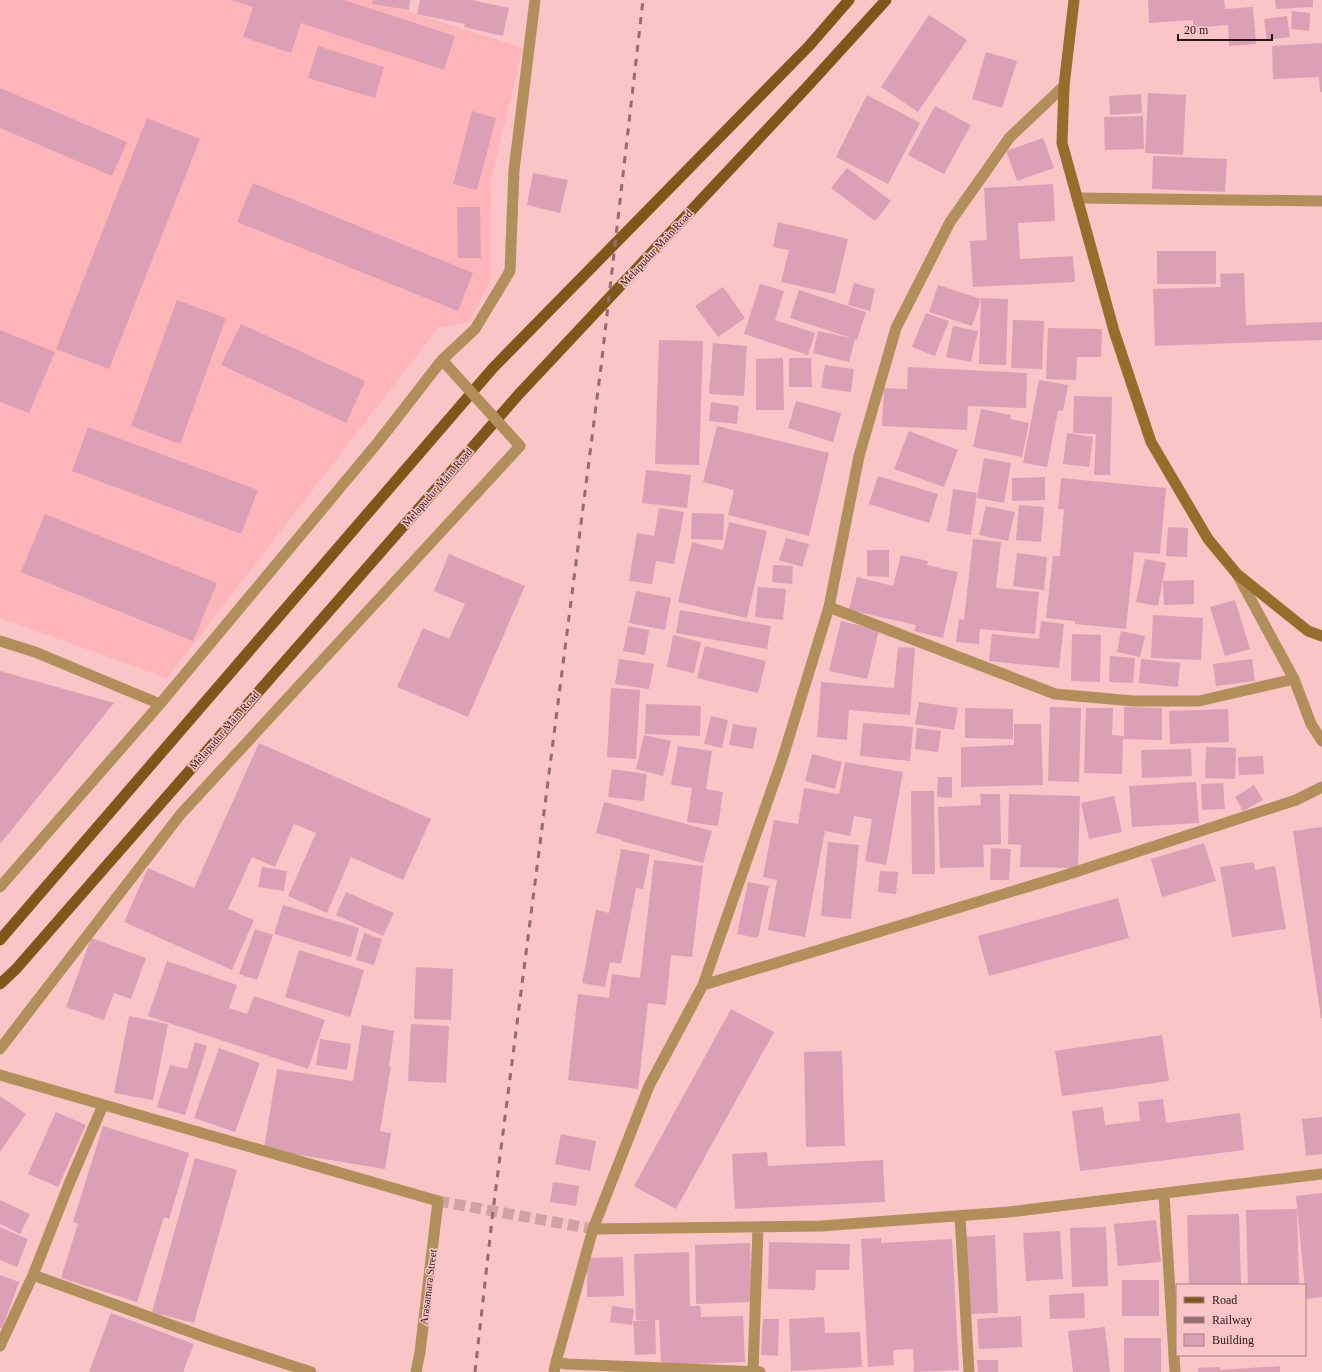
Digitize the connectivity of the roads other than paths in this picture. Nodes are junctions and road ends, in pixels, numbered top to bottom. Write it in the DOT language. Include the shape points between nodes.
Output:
graph roads {
  1 [pos="536,0"];
  2 [pos="849,0"];
  3 [pos="886,0"];
  4 [pos="1074,0"];
  5 [pos="1064,86"];
  6 [pos="1077,198"];
  7 [pos="1322,201"];
  8 [pos="442,360"];
  9 [pos="1237,574"];
  10 [pos="829,607"];
  11 [pos="1322,636"];
  12 [pos="0,640"];
  13 [pos="1294,679"];
  14 [pos="160,704"];
  15 [pos="1322,740"];
  16 [pos="1322,787"];
  17 [pos="0,887"];
  18 [pos="0,940"];
  19 [pos="0,984"];
  20 [pos="703,985"];
  21 [pos="0,1049"];
  22 [pos="0,1075"];
  23 [pos="103,1105"];
  24 [pos="1322,1174"];
  25 [pos="1164,1194"];
  26 [pos="960,1216"];
  27 [pos="758,1227"];
  28 [pos="593,1229"];
  29 [pos="33,1275"];
  30 [pos="0,1346"];
  31 [pos="555,1367"];
  32 [pos="311,1372"];
  33 [pos="416,1372"];
  34 [pos="753,1372"];
  35 [pos="760,1372"];
  36 [pos="969,1372"];
  37 [pos="1175,1372"];
  1 -- 8 [label="street" via="514,170 510,271 474,329"];
  2 -- 18 [label="main road" via="804,51 493,368"];
  3 -- 19 [label="main road, Melapudur Main Road" via="519,394"];
  4 -- 5 [label="main road"];
  5 -- 6 [label="main road" via="1062,143"];
  5 -- 10 [label="street" via="1010,137 950,222 896,328 859,456"];
  6 -- 7 [label="street"];
  6 -- 9 [label="main road" via="1114,331 1151,442 1208,539"];
  8 -- 14 [label="street" via="379,441"];
  8 -- 21 [label="street, bridge" via="520,446 180,815"];
  9 -- 11 [label="main road" via="1308,631"];
  9 -- 13 [label="street"];
  10 -- 13 [label="street" via="1055,694 1133,701 1199,701"];
  10 -- 20 [label="street" via="782,760"];
  12 -- 14 [label="street"];
  13 -- 15 [label="street" via="1311,724"];
  14 -- 17 [label="street"];
  16 -- 20 [label="street" via="1296,800 1063,876"];
  20 -- 28 [label="street" via="649,1086"];
  22 -- 23 [label="street"];
  23 -- 29 [label="street"];
  23 -- 33 [label="street, Arasamara Street" via="438,1201"];
  24 -- 25 [label="street"];
  25 -- 26 [label="street"];
  25 -- 37 [label="street"];
  26 -- 27 [label="street" via="821,1226"];
  26 -- 36 [label="street"];
  27 -- 28 [label="street"];
  27 -- 34 [label="street"];
  28 -- 31 [label="street"];
  29 -- 30 [label="street"];
  29 -- 32 [label="street" via="213,1340"];
  31 -- 34 [label="street" via="567,1364"];
  34 -- 35 [label="street"];
}
